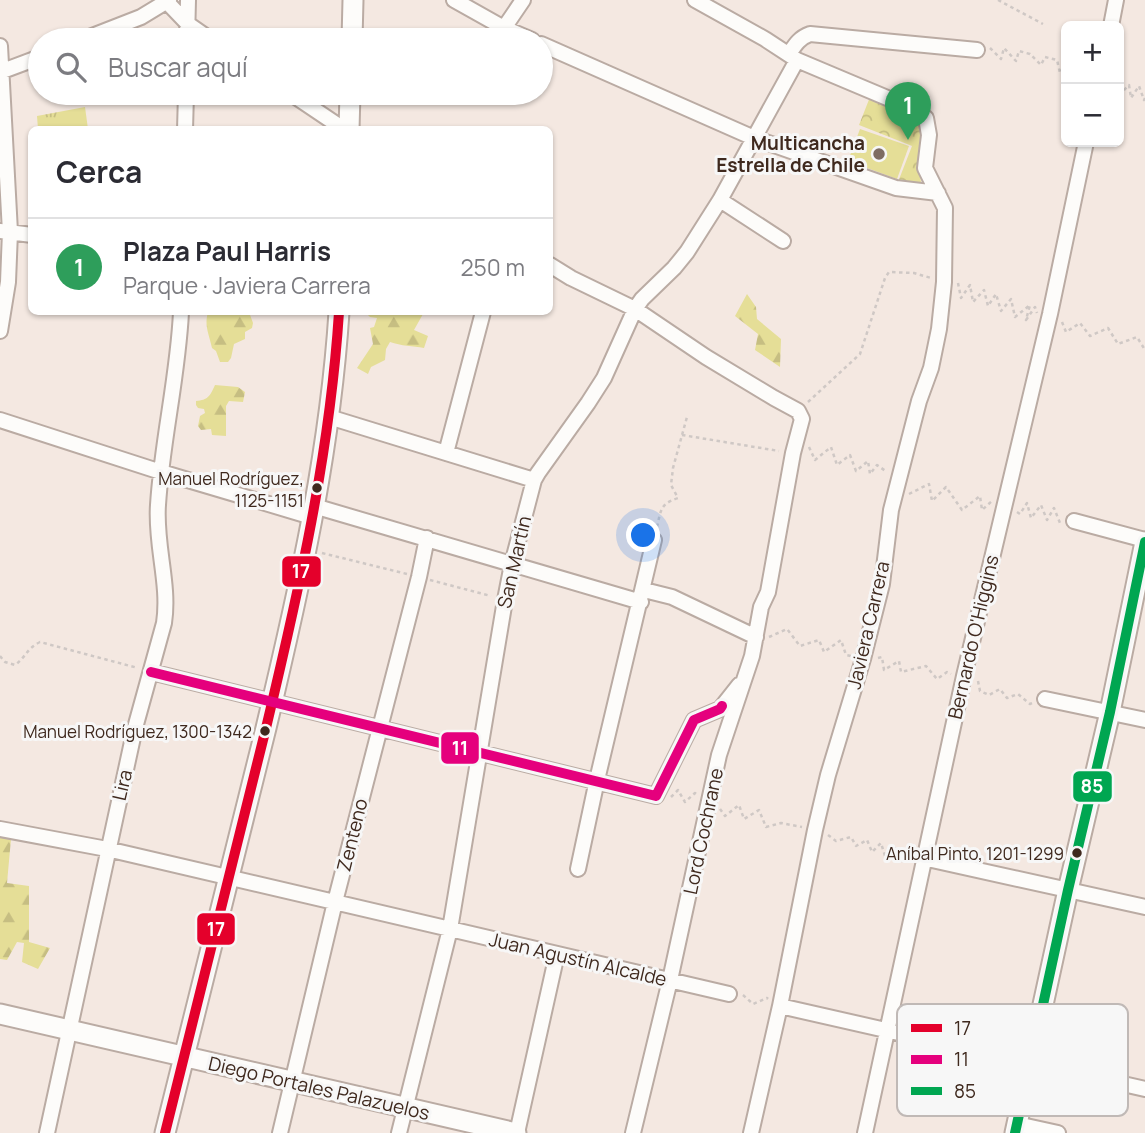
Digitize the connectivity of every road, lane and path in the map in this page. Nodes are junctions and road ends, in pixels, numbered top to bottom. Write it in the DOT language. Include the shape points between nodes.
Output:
graph roads {
  1 [pos="188,0"];
  2 [pos="353,0"];
  3 [pos="454,0"];
  4 [pos="523,0"];
  5 [pos="695,0"];
  6 [pos="998,0"];
  7 [pos="1116,0"];
  8 [pos="166,1"];
  9 [pos="1112,21"];
  10 [pos="188,24"];
  11 [pos="1043,24"];
  12 [pos="114,28"];
  13 [pos="188,28"];
  14 [pos="194,28"];
  15 [pos="352,28"];
  16 [pos="504,28"];
  17 [pos="0,46"];
  18 [pos="553,49"];
  19 [pos="977,50"];
  20 [pos="793,57"];
  21 [pos="28,62"];
  22 [pos="1061,71"];
  23 [pos="1,72"];
  24 [pos="1124,90"];
  25 [pos="1145,98"];
  26 [pos="186,105"];
  27 [pos="308,105"];
  28 [pos="349,105"];
  29 [pos="186,126"];
  30 [pos="341,126"];
  31 [pos="347,126"];
  32 [pos="754,138"];
  33 [pos="1085,147"];
  34 [pos="938,192"];
  35 [pos="720,201"];
  36 [pos="5,232"];
  37 [pos="28,235"];
  38 [pos="783,241"];
  39 [pos="553,266"];
  40 [pos="944,282"];
  41 [pos="635,309"];
  42 [pos="1049,314"];
  43 [pos="181,315"];
  44 [pos="339,315"];
  45 [pos="481,315"];
  46 [pos="0,331"];
  47 [pos="1145,350"];
  48 [pos="799,411"];
  49 [pos="329,417"];
  50 [pos="687,417"];
  51 [pos="0,420"];
  52 [pos="682,435"];
  53 [pos="446,453"];
  54 [pos="793,453"];
  55 [pos="161,472"];
  56 [pos="534,480"];
  57 [pos="1005,501"];
  58 [pos="314,511"];
  59 [pos="1067,522"];
  60 [pos="427,538"];
  61 [pos="654,540"];
  62 [pos="1145,541"];
  63 [pos="307,549"];
  64 [pos="512,564"];
  65 [pos="419,577"];
  66 [pos="642,596"];
  67 [pos="505,600"];
  68 [pos="755,637"];
  69 [pos="0,656"];
  70 [pos="151,672"];
  71 [pos="964,676"];
  72 [pos="745,677"];
  73 [pos="1045,699"];
  74 [pos="272,702"];
  75 [pos="1110,712"];
  76 [pos="1145,720"];
  77 [pos="380,727"];
  78 [pos="479,752"];
  79 [pos="597,780"];
  80 [pos="656,796"];
  81 [pos="709,804"];
  82 [pos="0,829"];
  83 [pos="815,830"];
  84 [pos="107,849"];
  85 [pos="923,858"];
  86 [pos="578,869"];
  87 [pos="230,878"];
  88 [pos="1068,890"];
  89 [pos="335,902"];
  90 [pos="1145,907"];
  91 [pos="450,929"];
  92 [pos="558,954"];
  93 [pos="670,980"];
  94 [pos="729,994"];
  95 [pos="1043,1004"];
  96 [pos="780,1006"];
  97 [pos="0,1014"];
  98 [pos="887,1029"];
  99 [pos="69,1030"];
  100 [pos="897,1031"];
  101 [pos="184,1057"];
  102 [pos="292,1082"];
  103 [pos="405,1108"];
  104 [pos="1016,1128"];
  105 [pos="47,1133"];
  106 [pos="165,1133"];
  107 [pos="280,1133"];
  108 [pos="399,1133"];
  109 [pos="516,1133"];
  110 [pos="633,1133"];
  111 [pos="751,1133"];
  112 [pos="865,1133"];
  113 [pos="1058,1133"];
  1 -- 10 [label="street"];
  2 -- 15 [label="main road"];
  3 -- 16 [label="street"];
  4 -- 16 [label="street"];
  5 -- 20 [label="street"];
  6 -- 11 [label="path"];
  7 -- 9 [label="street"];
  8 -- 10 [label="street"];
  8 -- 12 [label="street"];
  10 -- 13 [label="street"];
  10 -- 14 [label="street"];
  17 -- 23 [label="street"];
  18 -- 32 [label="street"];
  19 -- 20 [label="street" via="810,34 797,41"];
  19 -- 22 [label="path" via="988,47 1001,60 1004,48 1016,61 1019,51 1041,65 1045,57 1057,60"];
  20 -- 32 [label="street, San Martín"];
  20 -- 34 [label="street, Javiera Carrera" via="926,118 925,168"];
  21 -- 23 [label="street"];
  23 -- 36 [label="street"];
  24 -- 25 [label="path" via="1129,85 1131,98 1139,86"];
  26 -- 29 [label="street"];
  27 -- 30 [label="street"];
  28 -- 31 [label="main road"];
  32 -- 34 [label="street" via="896,188"];
  32 -- 35 [label="street, San Martín"];
  33 -- 42 [label="street, Bernardo O'Higgins"];
  34 -- 40 [label="street, Javiera Carrera" via="945,208"];
  35 -- 38 [label="street"];
  35 -- 41 [label="street, San Martín" via="681,261"];
  36 -- 37 [label="street"];
  36 -- 46 [label="street" via="8,282"];
  39 -- 41 [label="street"];
  40 -- 42 [label="path" via="959,283 961,299 970,285 973,302 984,290 988,306 996,294 1001,312 1011,299 1015,317 1030,305 1026,320 1035,307 1038,319"];
  40 -- 48 [label="path" via="888,272 859,354"];
  40 -- 83 [label="street, Javiera Carrera" via="931,368 891,510 882,584"];
  41 -- 48 [label="street"];
  41 -- 56 [label="street, San Martín" via="604,378"];
  42 -- 47 [label="path" via="1060,318 1066,332 1080,323 1090,336 1108,328 1118,344 1137,337"];
  42 -- 57 [label="street, Bernardo O'Higgins"];
  43 -- 55 [label="street, Lira"];
  44 -- 49 [label="main road"];
  45 -- 53 [label="street"];
  48 -- 54 [label="street, Lord Cochrane" via="802,419"];
  49 -- 53 [label="street"];
  49 -- 58 [label="main road"];
  50 -- 52 [label="path"];
  51 -- 55 [label="street"];
  52 -- 54 [label="path"];
  52 -- 61 [label="path" via="671,485 678,498 662,506"];
  53 -- 56 [label="street"];
  54 -- 68 [label="street, Lord Cochrane" via="768,592"];
  55 -- 58 [label="street"];
  55 -- 70 [label="street, Lira" via="158,529 167,606"];
  56 -- 64 [label="street, San Martín"];
  57 -- 59 [label="path" via="1020,514 1027,503 1031,517 1041,505 1047,520 1054,508"];
  57 -- 71 [label="street, Bernardo O'Higgins"];
  58 -- 60 [label="street"];
  58 -- 63 [label="main road"];
  59 -- 62 [label="street"];
  60 -- 64 [label="street"];
  60 -- 65 [label="street, Zenteno"];
  61 -- 66 [label="street"];
  62 -- 75 [label="main road"];
  63 -- 65 [label="path"];
  63 -- 74 [label="main road"];
  64 -- 66 [label="street"];
  64 -- 67 [label="street, San Martín"];
  65 -- 67 [label="path"];
  65 -- 77 [label="street, Zenteno"];
  66 -- 68 [label="street" via="672,597"];
  66 -- 79 [label="street"];
  67 -- 78 [label="street, San Martín"];
  68 -- 72 [label="street, Lord Cochrane"];
  69 -- 70 [label="path" via="15,665 29,647 40,642"];
  70 -- 74 [label="street"];
  70 -- 84 [label="street, Lira"];
  71 -- 73 [label="path" via="967,682 978,681 980,691 989,695 1000,689 1007,698 1018,694 1030,704"];
  71 -- 85 [label="street, Bernardo O'Higgins"];
  72 -- 80 [label="street" via="720,709 694,720"];
  72 -- 81 [label="street, Lord Cochrane" via="719,755"];
  73 -- 75 [label="street"];
  74 -- 77 [label="street"];
  74 -- 87 [label="main road"];
  75 -- 76 [label="street"];
  75 -- 88 [label="main road"];
  77 -- 78 [label="street"];
  77 -- 89 [label="street, Zenteno"];
  78 -- 79 [label="street"];
  78 -- 91 [label="street, San Martín"];
  79 -- 80 [label="street"];
  79 -- 86 [label="street"];
  80 -- 81 [label="path" via="668,799 678,790 685,802 695,793"];
  81 -- 83 [label="path" via="719,806 725,816 739,805 744,819 759,810 766,827 781,823"];
  81 -- 93 [label="street, Lord Cochrane"];
  82 -- 84 [label="street, Juan Agustín Alcalde"];
  83 -- 85 [label="path" via="836,841 851,837 856,846 867,840 872,852 881,842 886,856 897,846 902,861 910,852"];
  83 -- 96 [label="street, Javiera Carrera"];
  84 -- 87 [label="street, Juan Agustín Alcalde"];
  84 -- 99 [label="street, Lira"];
  85 -- 88 [label="street"];
  85 -- 98 [label="street, Bernardo O'Higgins"];
  87 -- 89 [label="street, Juan Agustín Alcalde"];
  87 -- 101 [label="main road"];
  88 -- 90 [label="street"];
  88 -- 95 [label="main road"];
  89 -- 91 [label="street, Juan Agustín Alcalde"];
  89 -- 102 [label="street, Zenteno"];
  91 -- 92 [label="street, Juan Agustín Alcalde"];
  91 -- 103 [label="street, San Martín"];
  92 -- 93 [label="street, Juan Agustín Alcalde"];
  92 -- 109 [label="street"];
  93 -- 94 [label="street, Juan Agustín Alcalde"];
  93 -- 110 [label="street, Lord Cochrane"];
  94 -- 96 [label="path" via="736,999 743,994 753,1004 767,998"];
  96 -- 98 [label="street"];
  96 -- 111 [label="street, Javiera Carrera"];
  97 -- 99 [label="main road, Diego Portales Palazuelos"];
  98 -- 100 [label="street"];
  98 -- 112 [label="street, Bernardo O'Higgins"];
  99 -- 101 [label="main road, Diego Portales Palazuelos"];
  99 -- 105 [label="street, Lira"];
  101 -- 102 [label="main road, Diego Portales Palazuelos"];
  101 -- 106 [label="main road"];
  102 -- 103 [label="main road, Diego Portales Palazuelos"];
  102 -- 107 [label="street, Zenteno"];
  103 -- 108 [label="street, San Martín"];
  103 -- 109 [label="main road, Diego Portales Palazuelos"];
  104 -- 113 [label="street"];
}
